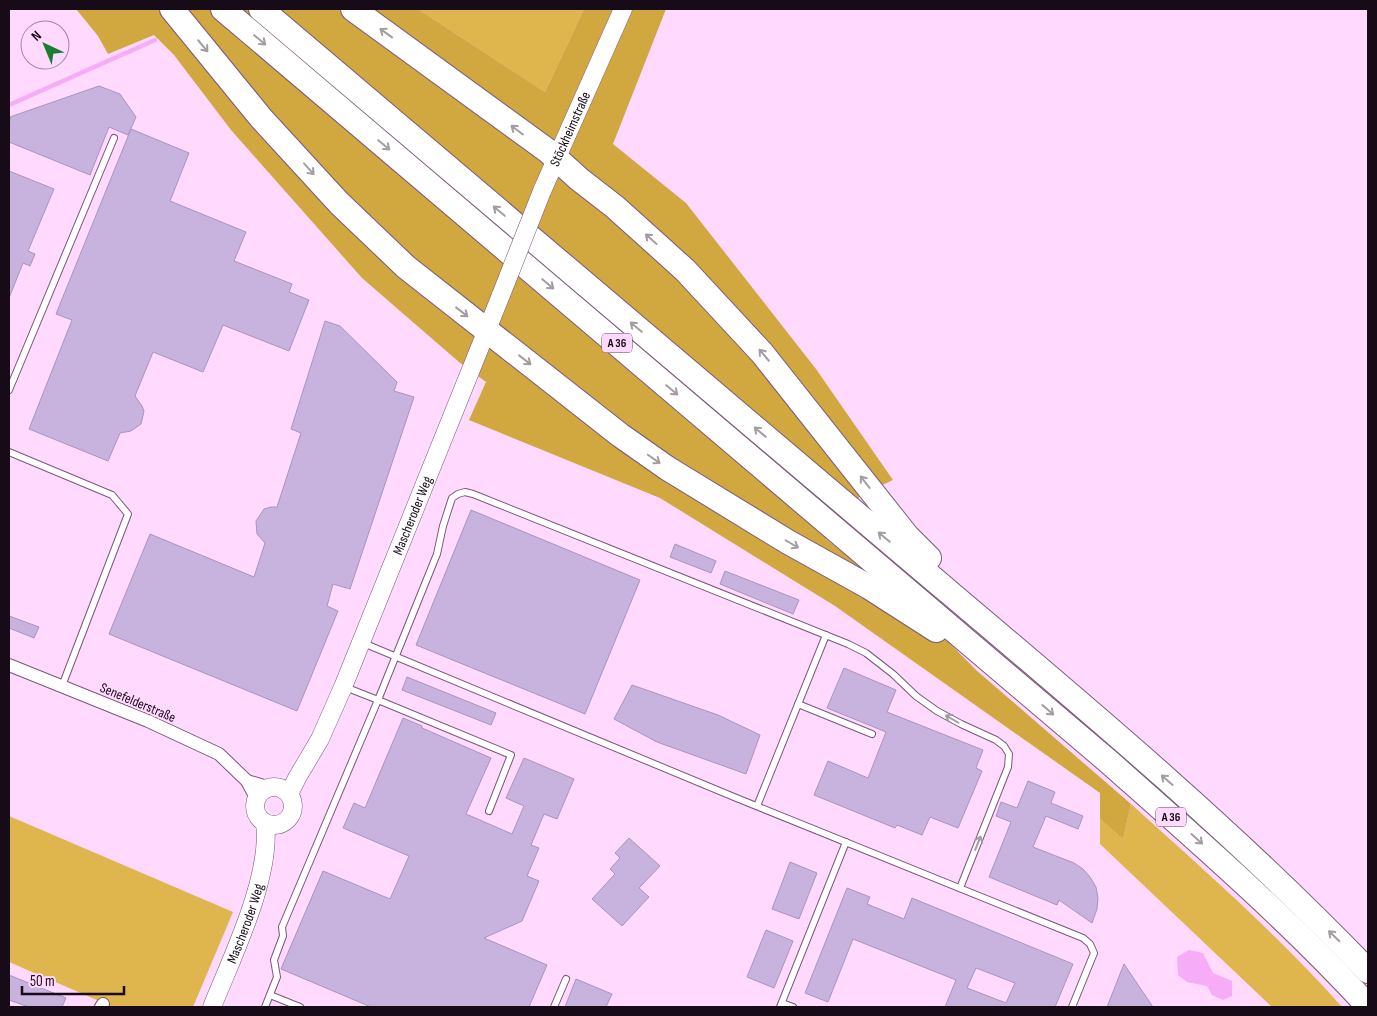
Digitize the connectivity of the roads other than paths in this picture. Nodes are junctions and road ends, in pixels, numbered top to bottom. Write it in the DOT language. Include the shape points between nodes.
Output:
graph roads {
  1 [pos="172,9"];
  2 [pos="223,9"];
  3 [pos="262,9"];
  4 [pos="353,9"];
  5 [pos="623,9"];
  6 [pos="114,138"];
  7 [pos="556,159"];
  8 [pos="518,250"];
  9 [pos="486,330"];
  10 [pos="9,390"];
  11 [pos="9,452"];
  12 [pos="826,635"];
  13 [pos="362,642"];
  14 [pos="1015,648"];
  15 [pos="395,658"];
  16 [pos="9,665"];
  17 [pos="1011,678"];
  18 [pos="62,686"];
  19 [pos="344,687"];
  20 [pos="378,700"];
  21 [pos="798,704"];
  22 [pos="872,734"];
  23 [pos="279,789"];
  24 [pos="757,806"];
  25 [pos="489,811"];
  26 [pos="269,828"];
  27 [pos="846,842"];
  28 [pos="960,888"];
  29 [pos="1368,971"];
  30 [pos="566,979"];
  31 [pos="270,995"];
  32 [pos="781,1005"];
  33 [pos="1368,1006"];
  34 [pos="212,1007"];
  35 [pos="265,1007"];
  36 [pos="300,1007"];
  37 [pos="554,1007"];
  38 [pos="792,1007"];
  39 [pos="1072,1007"];
  1 -- 9 [label="highway, one-way" via="261,118 339,203 406,267"];
  2 -- 17 [label="highway, A 36, one-way"];
  14 -- 3 [label="highway, A 36, one-way"];
  7 -- 4 [label="highway, one-way"];
  5 -- 7 [label="street, Stöckheimstraße"];
  6 -- 10 [label="lane"];
  7 -- 8 [label="street, Stöckheimstraße, bridge"];
  14 -- 7 [label="highway, one-way" via="907,536 762,353 712,297 615,207"];
  8 -- 9 [label="street, Mascheroder Weg, bridge"];
  9 -- 13 [label="street, Mascheroder Weg"];
  9 -- 17 [label="highway, one-way" via="667,468 868,587"];
  11 -- 18 [label="lane" via="112,495 128,514"];
  12 -- 15 [label="lane" via="465,492 452,498 437,554"];
  12 -- 21 [label="lane"];
  28 -- 12 [label="lane, one-way" via="1003,783 1009,754 996,740 961,724 916,696 866,653"];
  13 -- 15 [label="lane"];
  13 -- 19 [label="street, Mascheroder Weg"];
  29 -- 14 [label="highway, A 36, one-way" via="1219,825"];
  15 -- 20 [label="lane"];
  15 -- 24 [label="lane"];
  16 -- 18 [label="street, Senefelderstraße"];
  17 -- 33 [label="highway, A 36, one-way" via="1202,844"];
  18 -- 23 [label="street, Senefelderstraße" via="219,754 247,782"];
  19 -- 20 [label="lane"];
  19 -- 23 [label="street, Mascheroder Weg" via="320,739"];
  20 -- 25 [label="lane" via="511,755"];
  20 -- 31 [label="lane" via="282,927 284,936 274,960 277,977"];
  21 -- 22 [label="lane"];
  21 -- 24 [label="lane"];
  23 -- 26 [label="street" via="254,809"];
  23 -- 26 [label="street" via="293,806 292,812 285,821"];
  24 -- 27 [label="lane"];
  26 -- 34 [label="street, Mascheroder Weg" via="248,918"];
  27 -- 28 [label="lane"];
  27 -- 32 [label="lane"];
  28 -- 39 [label="lane" via="1083,938 1090,944 1094,953"];
  30 -- 37 [label="lane"];
  31 -- 35 [label="lane"];
  31 -- 36 [label="lane"];
  32 -- 38 [label="lane"];
}
